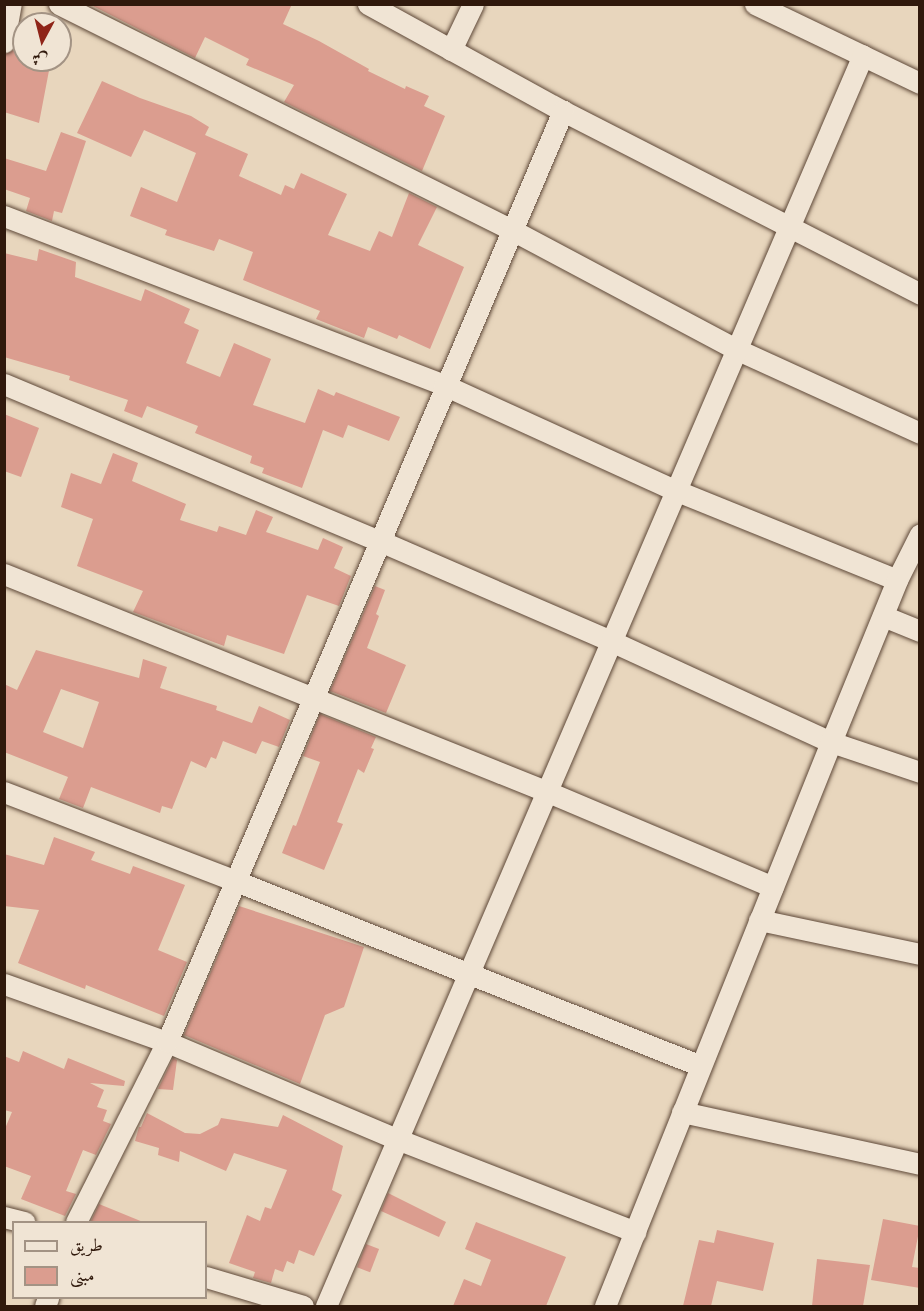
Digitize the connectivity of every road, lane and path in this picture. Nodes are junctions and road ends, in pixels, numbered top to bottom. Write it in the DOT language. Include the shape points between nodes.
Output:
graph roads {
  1 [pos="11,4"];
  2 [pos="60,4"];
  3 [pos="368,4"];
  4 [pos="473,4"];
  5 [pos="755,4"];
  6 [pos="4,42"];
  7 [pos="451,50"];
  8 [pos="863,55"];
  9 [pos="920,83"];
  10 [pos="563,111"];
  11 [pos="4,216"];
  12 [pos="788,229"];
  13 [pos="512,230"];
  14 [pos="920,294"];
  15 [pos="738,350"];
  16 [pos="4,384"];
  17 [pos="444,386"];
  18 [pos="920,433"];
  19 [pos="677,491"];
  20 [pos="920,534"];
  21 [pos="380,541"];
  22 [pos="4,574"];
  23 [pos="897,580"];
  24 [pos="883,616"];
  25 [pos="920,631"];
  26 [pos="611,641"];
  27 [pos="312,699"];
  28 [pos="831,742"];
  29 [pos="920,772"];
  30 [pos="4,792"];
  31 [pos="548,792"];
  32 [pos="236,881"];
  33 [pos="773,887"];
  34 [pos="759,920"];
  35 [pos="920,954"];
  36 [pos="468,974"];
  37 [pos="4,984"];
  38 [pos="167,1042"];
  39 [pos="700,1066"];
  40 [pos="682,1112"];
  41 [pos="397,1139"];
  42 [pos="920,1164"];
  43 [pos="4,1217"];
  44 [pos="20,1221"];
  45 [pos="77,1221"];
  46 [pos="635,1232"];
  47 [pos="207,1277"];
  48 [pos="303,1306"];
  49 [pos="326,1306"];
  50 [pos="605,1306"];
  1 -- 6 [label="street"];
  2 -- 13 [label="street"];
  3 -- 7 [label="street"];
  4 -- 7 [label="street"];
  5 -- 8 [label="street"];
  7 -- 10 [label="street"];
  8 -- 9 [label="street"];
  8 -- 12 [label="street"];
  10 -- 12 [label="street"];
  10 -- 13 [label="street"];
  11 -- 17 [label="street"];
  12 -- 14 [label="street"];
  12 -- 15 [label="street"];
  13 -- 15 [label="street"];
  13 -- 17 [label="street"];
  15 -- 18 [label="street"];
  15 -- 19 [label="street"];
  16 -- 21 [label="street"];
  17 -- 19 [label="street"];
  17 -- 21 [label="street"];
  19 -- 23 [label="street"];
  19 -- 26 [label="street"];
  20 -- 23 [label="street"];
  21 -- 26 [label="street"];
  21 -- 27 [label="street"];
  22 -- 27 [label="street"];
  23 -- 24 [label="street"];
  24 -- 25 [label="street"];
  24 -- 28 [label="street"];
  26 -- 28 [label="street"];
  26 -- 31 [label="street"];
  27 -- 31 [label="street"];
  27 -- 32 [label="street"];
  28 -- 29 [label="street"];
  28 -- 33 [label="street"];
  30 -- 32 [label="street"];
  31 -- 33 [label="street"];
  31 -- 36 [label="street"];
  32 -- 36 [label="street"];
  32 -- 38 [label="street"];
  33 -- 34 [label="street"];
  34 -- 35 [label="street"];
  34 -- 39 [label="street"];
  36 -- 39 [label="street"];
  36 -- 41 [label="street"];
  37 -- 38 [label="street"];
  38 -- 41 [label="street"];
  38 -- 45 [label="street"];
  39 -- 40 [label="street"];
  40 -- 42 [label="street"];
  40 -- 46 [label="street"];
  41 -- 46 [label="street"];
  41 -- 49 [label="street"];
  43 -- 44 [label="street"];
  46 -- 50 [label="street"];
  47 -- 48 [label="street"];
}
